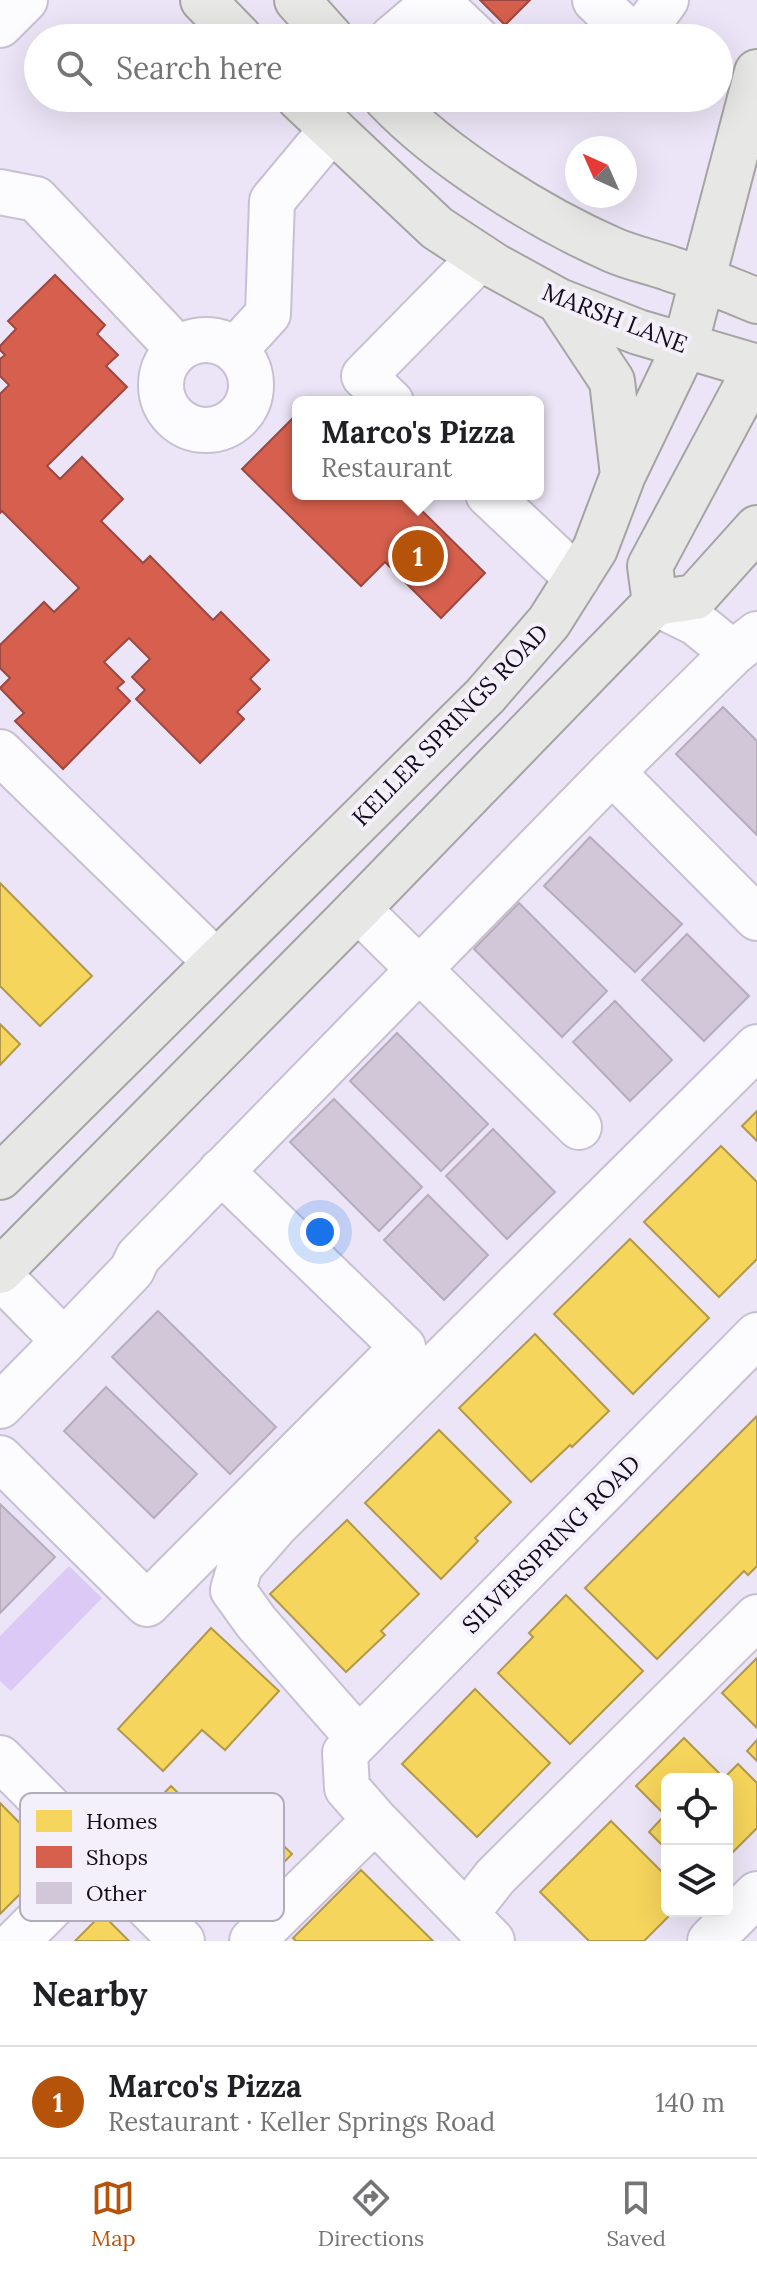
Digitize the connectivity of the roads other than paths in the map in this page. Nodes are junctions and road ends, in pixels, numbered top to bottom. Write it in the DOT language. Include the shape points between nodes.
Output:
graph roads {
  1 [pos="25,0"];
  2 [pos="203,0"];
  3 [pos="297,0"];
  4 [pos="437,0"];
  5 [pos="595,0"];
  6 [pos="666,0"];
  7 [pos="226,24"];
  8 [pos="318,24"];
  9 [pos="409,24"];
  10 [pos="462,24"];
  11 [pos="621,24"];
  12 [pos="647,24"];
  13 [pos="0,25"];
  14 [pos="757,72"];
  15 [pos="314,112"];
  16 [pos="399,112"];
  17 [pos="332,129"];
  18 [pos="0,192"];
  19 [pos="481,257"];
  20 [pos="702,279"];
  21 [pos="559,301"];
  22 [pos="757,301"];
  23 [pos="685,346"];
  24 [pos="178,349"];
  25 [pos="235,350"];
  26 [pos="757,367"];
  27 [pos="385,396"];
  28 [pos="623,475"];
  29 [pos="494,500"];
  30 [pos="757,528"];
  31 [pos="577,578"];
  32 [pos="655,603"];
  33 [pos="745,644"];
  34 [pos="485,696"];
  35 [pos="0,752"];
  36 [pos="612,772"];
  37 [pos="394,872"];
  38 [pos="358,909"];
  39 [pos="757,918"];
  40 [pos="216,962"];
  41 [pos="420,968"];
  42 [pos="757,1047"];
  43 [pos="579,1127"];
  44 [pos="221,1171"];
  45 [pos="0,1177"];
  46 [pos="0,1274"];
  47 [pos="757,1335"];
  48 [pos="64,1341"];
  49 [pos="0,1406"];
  50 [pos="0,1458"];
  51 [pos="757,1617"];
  52 [pos="352,1746"];
  53 [pos="0,1758"];
  54 [pos="35,1793"];
  55 [pos="375,1820"];
  56 [pos="757,1894"];
  57 [pos="284,1910"];
  58 [pos="37,1921"];
  59 [pos="162,1921"];
  60 [pos="272,1921"];
  61 [pos="479,1928"];
  62 [pos="17,1941"];
  63 [pos="182,1941"];
  64 [pos="252,1941"];
  65 [pos="710,1941"];
  1 -- 13 [label="street"];
  2 -- 7 [label="main road"];
  3 -- 8 [label="main road"];
  4 -- 9 [label="street"];
  4 -- 10 [label="street"];
  5 -- 11 [label="street"];
  6 -- 12 [label="street"];
  14 -- 20 [label="main road, KELLER SPRINGS ROAD"];
  15 -- 17 [label="main road, MARSH LANE"];
  16 -- 20 [label="main road" via="497,186 555,220 615,251"];
  17 -- 19 [label="main road, MARSH LANE" via="437,228"];
  17 -- 25 [label="street" via="272,201 268,314"];
  18 -- 24 [label="street" via="36,199"];
  19 -- 21 [label="main road, MARSH LANE"];
  19 -- 27 [label="street" via="364,376"];
  20 -- 22 [label="main road"];
  20 -- 23 [label="main road, KELLER SPRINGS ROAD"];
  21 -- 23 [label="main road, MARSH LANE"];
  21 -- 28 [label="main road" via="612,381"];
  23 -- 26 [label="main road, MARSH LANE"];
  23 -- 28 [label="main road, KELLER SPRINGS ROAD"];
  24 -- 25 [label="street" via="207,339"];
  24 -- 25 [label="street" via="162,373 164,402 182,424 197,430 225,426 247,405 251,375"];
  26 -- 32 [label="main road" via="650,566"];
  28 -- 31 [label="main road, KELLER SPRINGS ROAD" via="595,549"];
  29 -- 31 [label="street"];
  30 -- 32 [label="main road" via="695,597"];
  31 -- 34 [label="main road, KELLER SPRINGS ROAD" via="549,622"];
  32 -- 33 [label="street"];
  32 -- 37 [label="main road"];
  33 -- 36 [label="street"];
  34 -- 37 [label="main road" via="489,720 472,752 402,825"];
  34 -- 40 [label="main road, KELLER SPRINGS ROAD"];
  35 -- 40 [label="street"];
  36 -- 39 [label="street"];
  36 -- 41 [label="street"];
  37 -- 38 [label="main road"];
  38 -- 41 [label="street"];
  38 -- 46 [label="main road"];
  40 -- 45 [label="main road, KELLER SPRINGS ROAD"];
  41 -- 43 [label="street"];
  41 -- 44 [label="street"];
  42 -- 52 [label="street" via="240,1566 233,1590"];
  44 -- 48 [label="street"];
  44 -- 50 [label="street" via="403,1347 147,1604"];
  46 -- 48 [label="street"];
  47 -- 52 [label="street, SILVERSPRING ROAD"];
  48 -- 49 [label="street"];
  51 -- 61 [label="street" via="495,1877"];
  52 -- 55 [label="street" via="347,1788"];
  53 -- 54 [label="street"];
  55 -- 57 [label="street"];
  55 -- 61 [label="street"];
  56 -- 65 [label="street"];
  58 -- 62 [label="street"];
  59 -- 63 [label="street"];
  60 -- 64 [label="street"];
}
